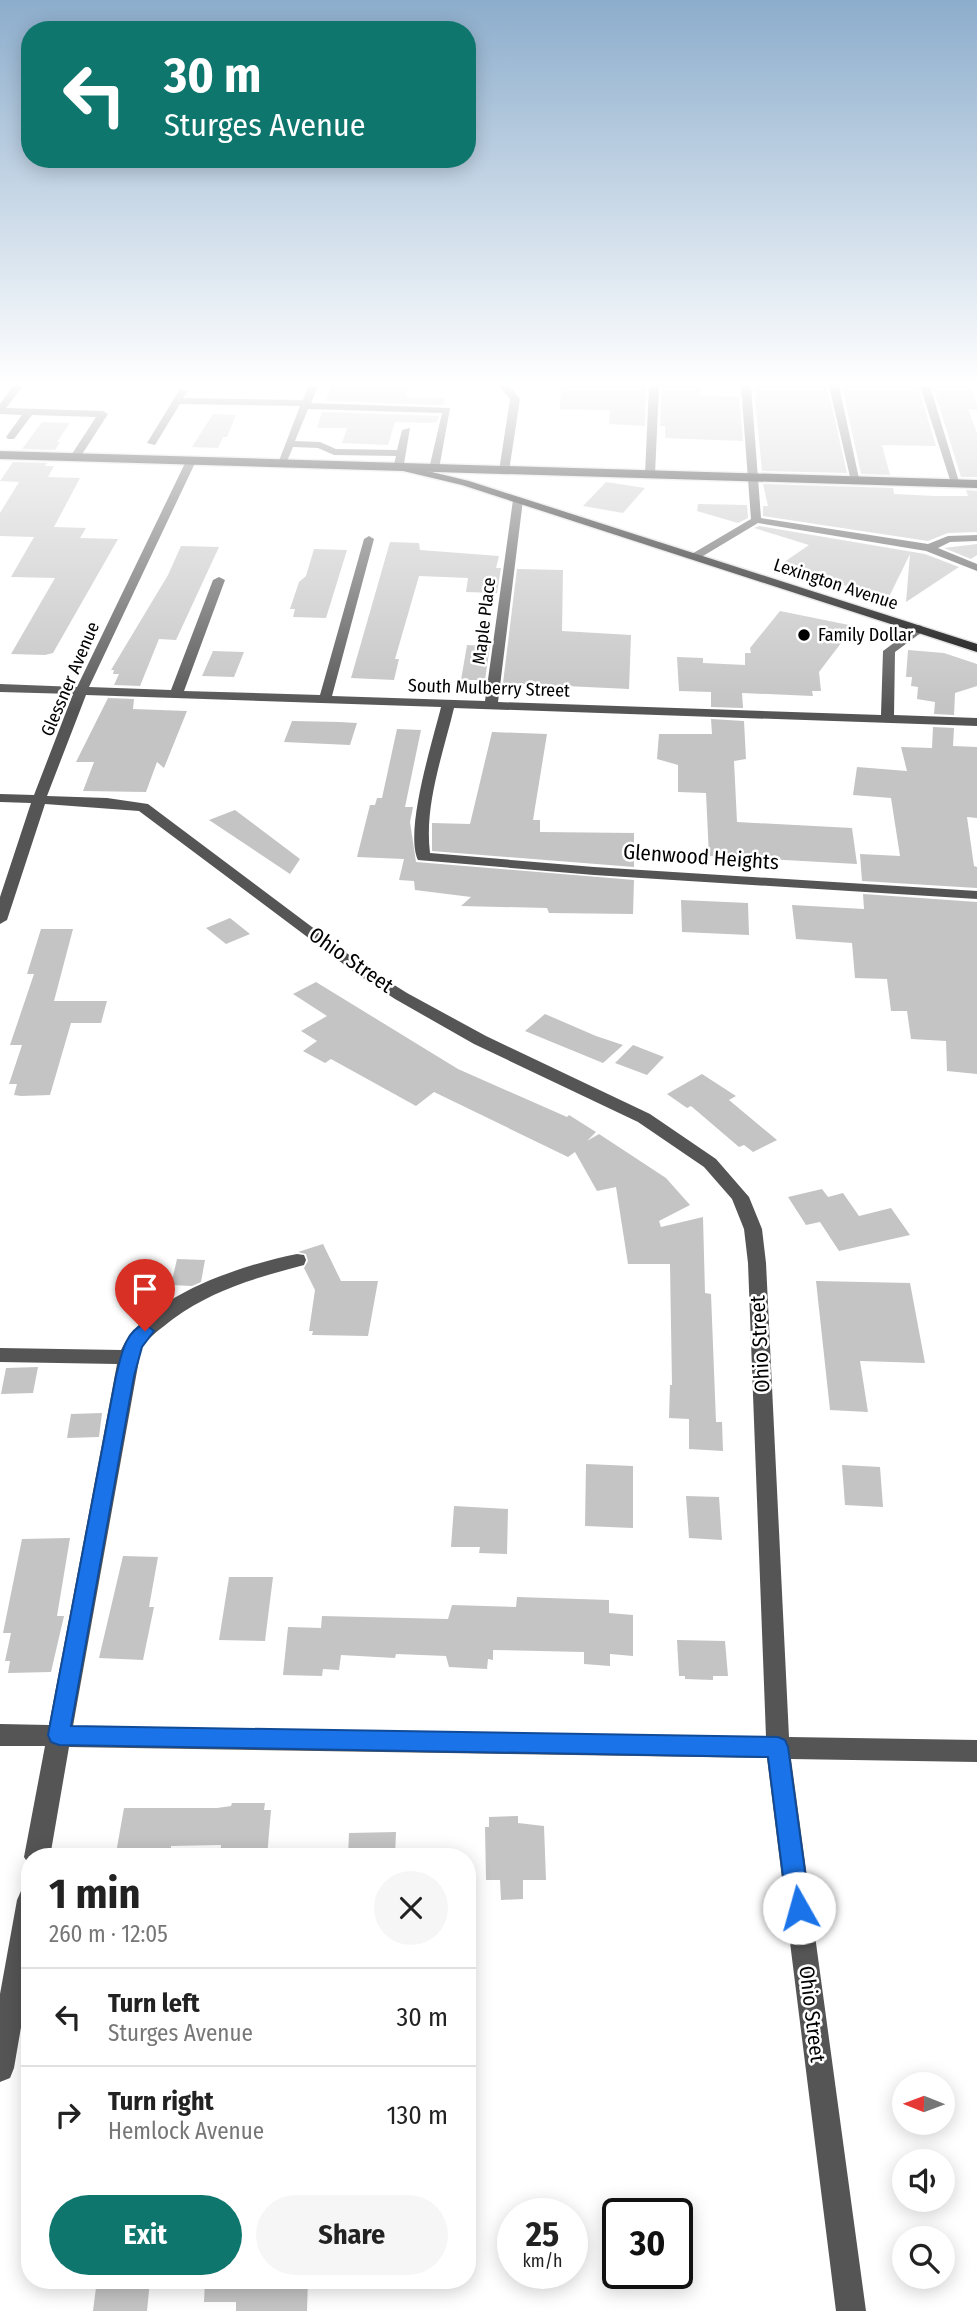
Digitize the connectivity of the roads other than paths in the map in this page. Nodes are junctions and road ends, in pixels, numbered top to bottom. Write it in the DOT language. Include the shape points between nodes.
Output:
graph roads {
  1 [pos="175,494"];
  2 [pos="495,494"];
  3 [pos="755,494"];
  4 [pos="517,500"];
  5 [pos="757,520"];
  6 [pos="977,538"];
  7 [pos="369,539"];
  8 [pos="929,548"];
  9 [pos="694,557"];
  10 [pos="977,568"];
  11 [pos="219,580"];
  12 [pos="918,629"];
  13 [pos="977,648"];
  14 [pos="0,688"];
  15 [pos="81,691"];
  16 [pos="176,694"];
  17 [pos="325,699"];
  18 [pos="448,704"];
  19 [pos="491,706"];
  20 [pos="887,719"];
  21 [pos="977,722"];
  22 [pos="0,799"];
  23 [pos="39,800"];
  24 [pos="977,895"];
  25 [pos="0,920"];
  26 [pos="297,1260"];
  27 [pos="0,1355"];
  28 [pos="129,1357"];
  29 [pos="0,1735"];
  30 [pos="59,1735"];
  31 [pos="778,1747"];
  32 [pos="977,1751"];
  33 [pos="39,1848"];
  34 [pos="21,1950"];
  35 [pos="0,2068"];
  36 [pos="851,2311"];
  1 -- 15 [label="street, Glessner Avenue"];
  2 -- 4 [label="main road, Lexington Avenue"];
  3 -- 5 [label="street"];
  4 -- 9 [label="main road, Lexington Avenue"];
  4 -- 19 [label="street, Maple Place"];
  5 -- 8 [label="street"];
  5 -- 9 [label="street"];
  6 -- 8 [label="street" via="948,540"];
  7 -- 17 [label="street"];
  8 -- 10 [label="street"];
  9 -- 12 [label="main road, Lexington Avenue"];
  11 -- 16 [label="street"];
  12 -- 13 [label="main road, Lexington Avenue"];
  12 -- 20 [label="street" via="889,651"];
  14 -- 15 [label="street, South Mulberry Street"];
  15 -- 16 [label="street, South Mulberry Street"];
  15 -- 23 [label="street, Glessner Avenue"];
  16 -- 17 [label="street, South Mulberry Street"];
  17 -- 18 [label="street, South Mulberry Street"];
  18 -- 19 [label="street, South Mulberry Street"];
  18 -- 24 [label="street, Glenwood Heights" via="426,808 423,857"];
  19 -- 20 [label="street, South Mulberry Street"];
  20 -- 21 [label="street, South Mulberry Street"];
  22 -- 23 [label="street, Ohio Street"];
  23 -- 25 [label="street, Glessner Avenue"];
  23 -- 31 [label="street, Ohio Street" via="143,807 359,968 435,1016 644,1118 710,1163 740,1196 753,1229 757,1263"];
  26 -- 28 [label="street" via="259,1267 182,1301 134,1344"];
  27 -- 28 [label="street"];
  28 -- 30 [label="street"];
  29 -- 30 [label="street"];
  30 -- 31 [label="street"];
  30 -- 33 [label="street"];
  31 -- 32 [label="street"];
  31 -- 36 [label="street, Ohio Street"];
  34 -- 35 [label="street"];
}
